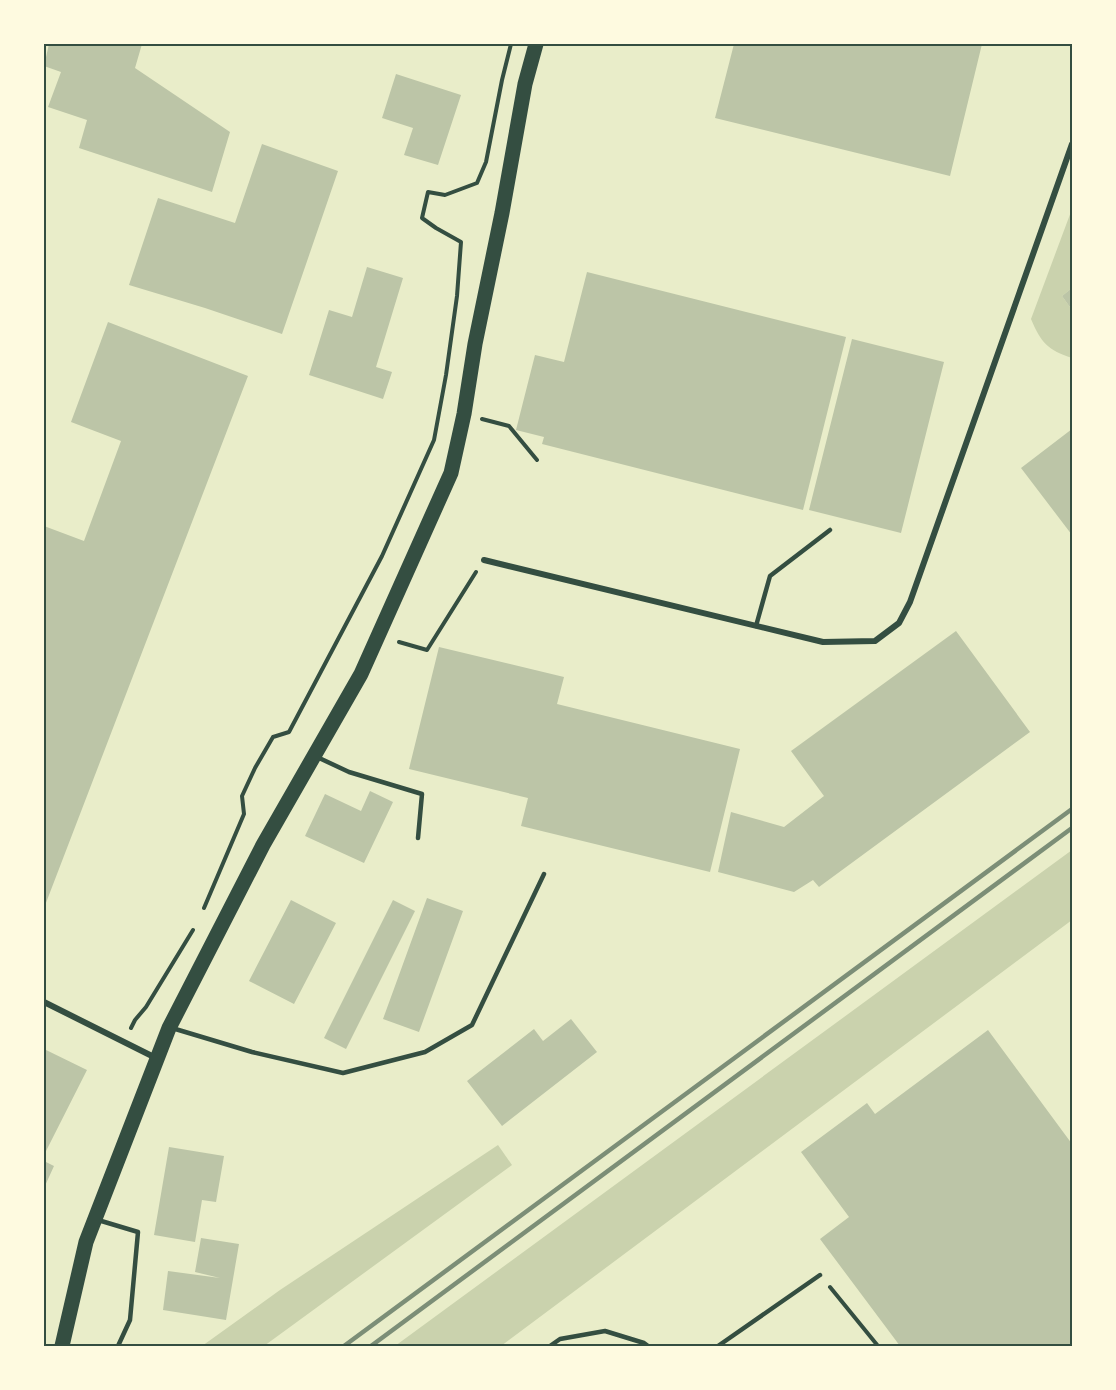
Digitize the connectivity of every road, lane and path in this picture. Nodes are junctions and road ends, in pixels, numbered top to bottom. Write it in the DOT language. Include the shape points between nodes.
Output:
graph roads {
  1 [pos="511,44"];
  2 [pos="536,44"];
  3 [pos="1072,144"];
  4 [pos="464,414"];
  5 [pos="537,460"];
  6 [pos="830,530"];
  7 [pos="484,560"];
  8 [pos="756,626"];
  9 [pos="378,635"];
  10 [pos="315,755"];
  11 [pos="418,838"];
  12 [pos="544,874"];
  13 [pos="204,909"];
  14 [pos="194,929"];
  15 [pos="44,1002"];
  16 [pos="169,1028"];
  17 [pos="123,1042"];
  18 [pos="156,1058"];
  19 [pos="95,1220"];
  20 [pos="820,1275"];
  21 [pos="62,1347"];
  22 [pos="118,1347"];
  23 [pos="550,1347"];
  24 [pos="648,1347"];
  25 [pos="718,1347"];
  26 [pos="878,1347"];
  1 -- 13 [label="path" via="486,162 477,183 445,195 428,192 422,218 461,242 446,375 434,440 382,556 289,732 273,737 255,768 242,796 244,814"];
  2 -- 4 [label="main road" via="525,84"];
  3 -- 8 [label="street" via="900,623 875,641 823,642"];
  4 -- 5 [label="path" via="508,426"];
  4 -- 9 [label="main road" via="451,473"];
  6 -- 8 [label="lane" via="770,576"];
  7 -- 8 [label="street"];
  7 -- 9 [label="path" via="427,650"];
  9 -- 10 [label="main road" via="361,674"];
  10 -- 11 [label="lane" via="349,772 422,794"];
  10 -- 16 [label="main road"];
  12 -- 16 [label="lane" via="472,1025 425,1052 343,1073"];
  14 -- 17 [label="path"];
  15 -- 17 [label="street"];
  16 -- 18 [label="main road"];
  17 -- 18 [label="street"];
  18 -- 19 [label="main road"];
  19 -- 21 [label="main road" via="86,1242"];
  19 -- 22 [label="lane" via="138,1232 130,1320"];
  20 -- 25 [label="lane"];
  20 -- 26 [label="path"];
  23 -- 24 [label="lane" via="560,1340 605,1331"];
}
